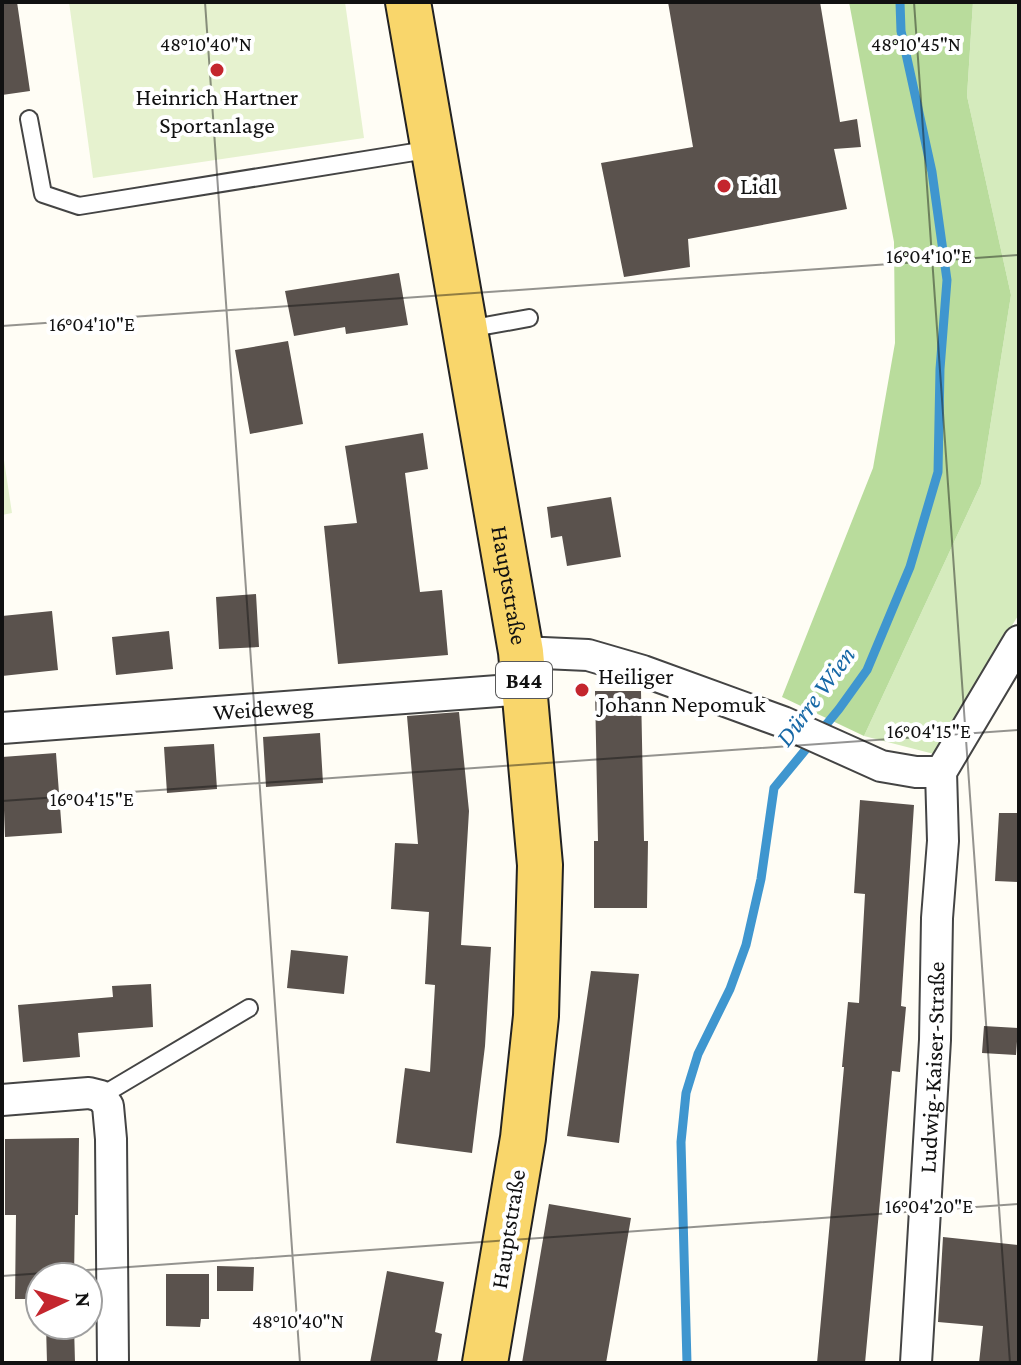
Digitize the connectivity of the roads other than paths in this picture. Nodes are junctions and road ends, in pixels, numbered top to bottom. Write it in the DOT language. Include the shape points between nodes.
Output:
graph roads {
  1 [pos="408,2"];
  2 [pos="29,119"];
  3 [pos="434,148"];
  4 [pos="529,318"];
  5 [pos="466,329"];
  6 [pos="1019,641"];
  7 [pos="523,670"];
  8 [pos="2,728"];
  9 [pos="941,772"];
  10 [pos="249,1008"];
  11 [pos="101,1096"];
  12 [pos="2,1100"];
  13 [pos="113,1363"];
  14 [pos="485,1363"];
  15 [pos="916,1363"];
  1 -- 3 [label="main road, Hauptstraße / B44"];
  2 -- 3 [label="lane" via="43,194 79,206"];
  3 -- 5 [label="main road, Hauptstraße / B44"];
  4 -- 5 [label="lane"];
  5 -- 7 [label="main road, Hauptstraße / B44"];
  6 -- 9 [label="street"];
  7 -- 8 [label="street, Weideweg"];
  7 -- 9 [label="street" via="588,655 783,722 881,766"];
  7 -- 14 [label="main road, Hauptstraße / B44" via="540,865 536,1016 523,1138"];
  9 -- 15 [label="street, Ludwig-Kaiser-Straße" via="935,1040"];
  10 -- 11 [label="lane"];
  11 -- 12 [label="street"];
  11 -- 13 [label="street" via="108,1106 111,1139"];
}
